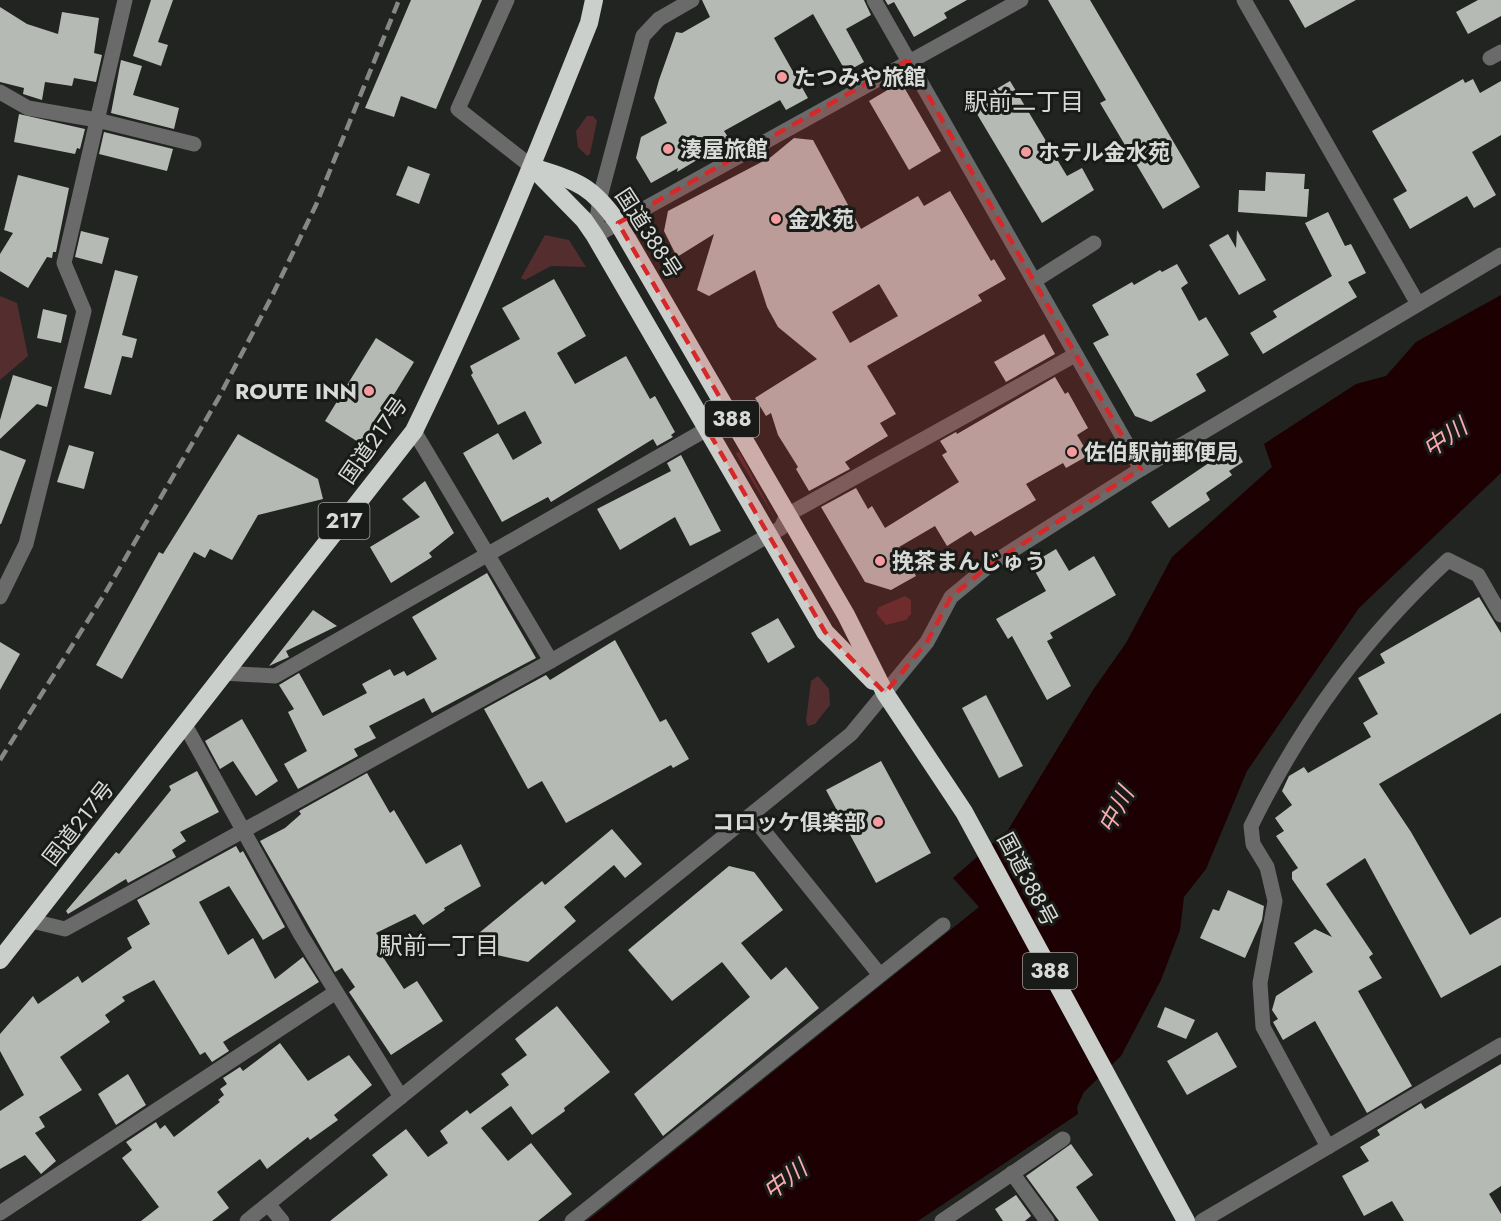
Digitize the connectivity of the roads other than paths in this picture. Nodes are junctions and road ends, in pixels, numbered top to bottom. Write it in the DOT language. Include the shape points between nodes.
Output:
graph roads {
  1 [pos="125,0"];
  2 [pos="507,0"];
  3 [pos="594,0"];
  4 [pos="692,0"];
  5 [pos="874,0"];
  6 [pos="1021,0"];
  7 [pos="1245,0"];
  8 [pos="908,60"];
  9 [pos="0,92"];
  10 [pos="97,120"];
  11 [pos="194,144"];
  12 [pos="532,167"];
  13 [pos="600,197"];
  14 [pos="618,223"];
  15 [pos="595,236"];
  16 [pos="1095,243"];
  17 [pos="1501,255"];
  18 [pos="1034,281"];
  19 [pos="1418,304"];
  20 [pos="1075,355"];
  21 [pos="726,408"];
  22 [pos="707,429"];
  23 [pos="414,431"];
  24 [pos="1141,469"];
  25 [pos="788,515"];
  26 [pos="769,535"];
  27 [pos="487,554"];
  28 [pos="0,597"];
  29 [pos="1501,615"];
  30 [pos="551,661"];
  31 [pos="223,673"];
  32 [pos="885,693"];
  33 [pos="185,725"];
  34 [pos="751,815"];
  35 [pos="243,830"];
  36 [pos="32,921"];
  37 [pos="943,925"];
  38 [pos="0,960"];
  39 [pos="880,975"];
  40 [pos="336,992"];
  41 [pos="1501,1045"];
  42 [pos="401,1097"];
  43 [pos="1063,1139"];
  44 [pos="1328,1147"];
  45 [pos="1012,1173"];
  46 [pos="268,1204"];
  47 [pos="0,1213"];
  48 [pos="247,1221"];
  49 [pos="282,1221"];
  50 [pos="572,1221"];
  51 [pos="942,1221"];
  52 [pos="1047,1221"];
  53 [pos="1186,1221"];
  54 [pos="1202,1221"];
  1 -- 10 [label="street"];
  2 -- 12 [label="street" via="458,110"];
  3 -- 12 [label="highway, 国道217号 / 217" via="589,23"];
  4 -- 13 [label="street" via="659,19 643,36"];
  5 -- 8 [label="street"];
  6 -- 8 [label="street"];
  7 -- 19 [label="street"];
  8 -- 14 [label="street"];
  8 -- 18 [label="street"];
  9 -- 10 [label="street" via="28,108"];
  10 -- 11 [label="street"];
  10 -- 28 [label="street" via="64,263 84,311 26,543"];
  12 -- 13 [label="highway, 国道388号 / 388" via="577,181"];
  12 -- 15 [label="highway, 国道388号 / 388"];
  12 -- 23 [label="highway, 国道217号 / 217"];
  13 -- 14 [label="highway, 国道388号 / 388"];
  13 -- 15 [label="street"];
  14 -- 15 [label="street"];
  14 -- 21 [label="highway, 国道388号 / 388"];
  15 -- 22 [label="highway, 国道388号 / 388"];
  16 -- 18 [label="street"];
  17 -- 19 [label="street"];
  18 -- 20 [label="street"];
  19 -- 24 [label="street"];
  20 -- 24 [label="street"];
  20 -- 25 [label="street"];
  21 -- 22 [label="street"];
  21 -- 25 [label="highway, 国道388号 / 388"];
  22 -- 26 [label="highway, 国道388号 / 388"];
  22 -- 27 [label="street"];
  23 -- 27 [label="street"];
  23 -- 31 [label="highway, 国道217号 / 217"];
  24 -- 32 [label="street" via="991,564 951,597 927,642"];
  25 -- 26 [label="street" via="781,528"];
  25 -- 32 [label="highway, 国道388号 / 388" via="846,615"];
  26 -- 30 [label="street"];
  26 -- 32 [label="highway, 国道388号 / 388" via="825,632"];
  27 -- 30 [label="street"];
  27 -- 31 [label="street" via="275,676"];
  29 -- 44 [label="street" via="1478,575 1448,560 1380,627 1331,689 1292,748 1251,826 1253,844 1267,867 1275,901 1260,983 1263,1027"];
  30 -- 35 [label="street"];
  31 -- 33 [label="highway, 国道217号 / 217"];
  32 -- 34 [label="street" via="851,734"];
  32 -- 53 [label="highway, 国道388号 / 388" via="959,803"];
  33 -- 35 [label="street"];
  33 -- 36 [label="highway, 国道217号 / 217"];
  34 -- 39 [label="street"];
  34 -- 42 [label="street"];
  35 -- 36 [label="street" via="65,929"];
  35 -- 40 [label="street"];
  36 -- 38 [label="highway, 国道217号 / 217"];
  37 -- 39 [label="street"];
  39 -- 50 [label="street"];
  40 -- 42 [label="street"];
  40 -- 47 [label="street"];
  41 -- 44 [label="street"];
  42 -- 46 [label="street"];
  43 -- 45 [label="street"];
  44 -- 54 [label="street"];
  45 -- 51 [label="street"];
  45 -- 52 [label="street"];
  46 -- 48 [label="street"];
  46 -- 49 [label="street"];
}
